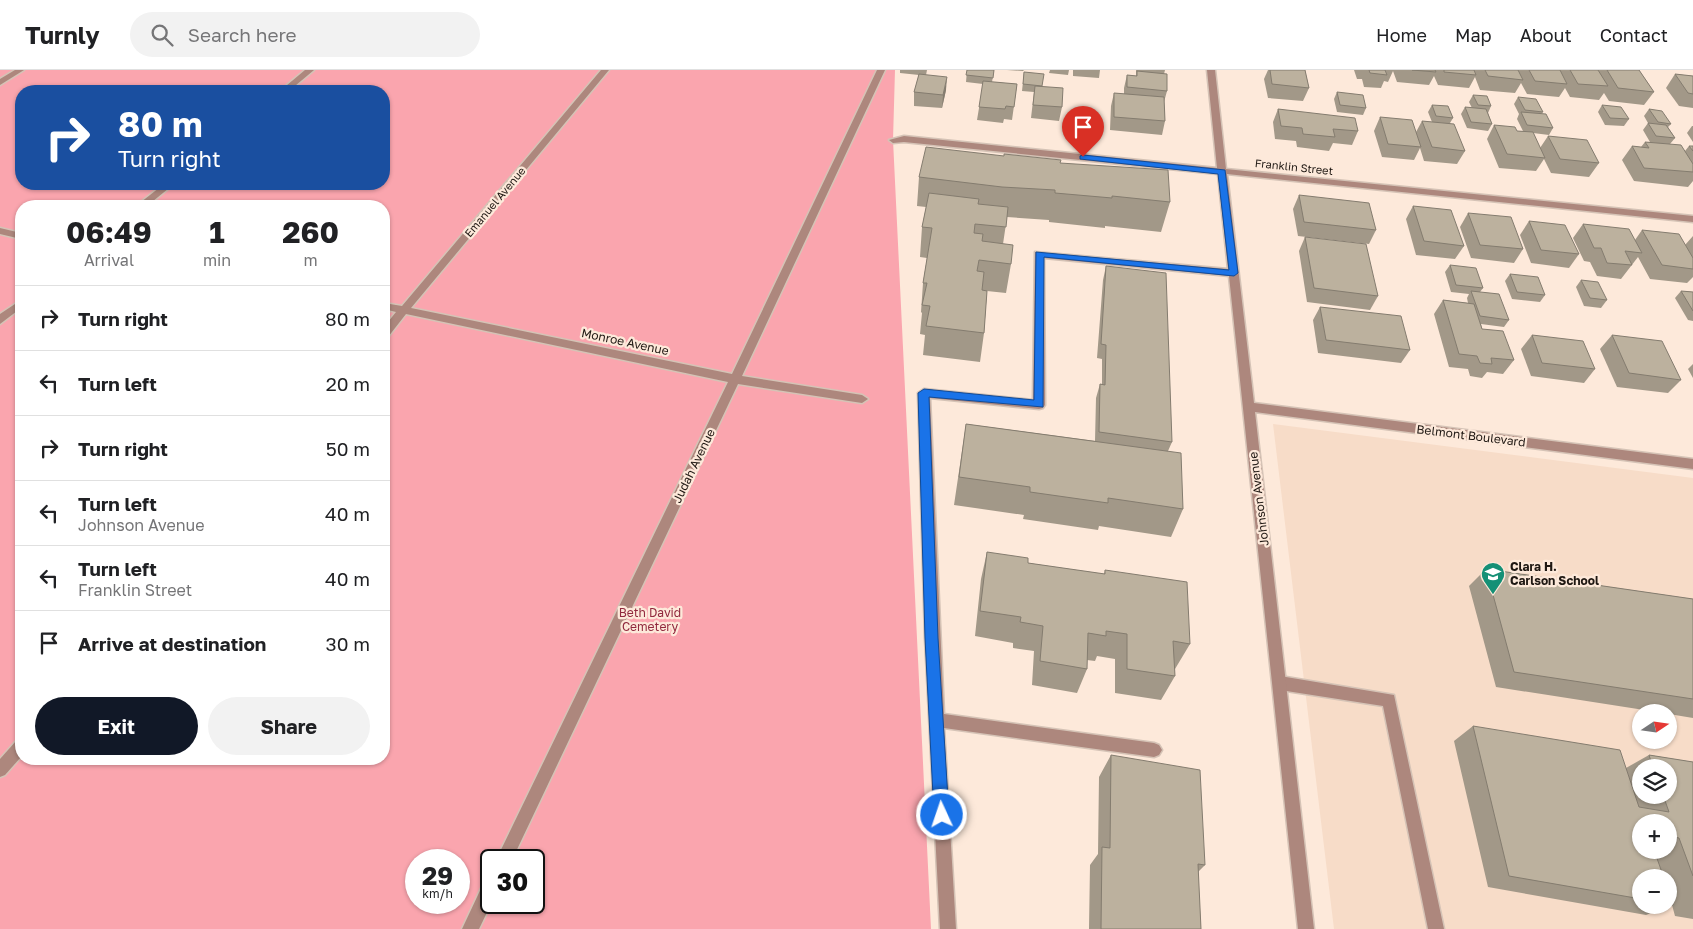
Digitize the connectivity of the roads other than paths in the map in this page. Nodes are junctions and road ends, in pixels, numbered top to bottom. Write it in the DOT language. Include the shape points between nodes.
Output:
graph roads {
  1 [pos="20,70"];
  2 [pos="310,70"];
  3 [pos="605,70"];
  4 [pos="881,70"];
  5 [pos="1211,70"];
  6 [pos="0,82"];
  7 [pos="291,85"];
  8 [pos="893,140"];
  9 [pos="1222,172"];
  10 [pos="161,190"];
  11 [pos="149,200"];
  12 [pos="1693,219"];
  13 [pos="0,231"];
  14 [pos="15,235"];
  15 [pos="1234,273"];
  16 [pos="15,307"];
  17 [pos="390,307"];
  18 [pos="405,310"];
  19 [pos="0,320"];
  20 [pos="390,327"];
  21 [pos="736,379"];
  22 [pos="862,399"];
  23 [pos="1249,408"];
  24 [pos="1693,464"];
  25 [pos="1280,683"];
  26 [pos="936,720"];
  27 [pos="1154,750"];
  28 [pos="15,753"];
  29 [pos="0,770"];
  30 [pos="509,849"];
  31 [pos="480,909"];
  32 [pos="470,929"];
  33 [pos="948,929"];
  34 [pos="1306,929"];
  35 [pos="1436,929"];
  1 -- 6 [label="street"];
  2 -- 7 [label="street"];
  3 -- 18 [label="street, Emanuel Avenue"];
  4 -- 21 [label="street, Judah Avenue"];
  5 -- 9 [label="street, Johnson Avenue"];
  8 -- 9 [label="street, Franklin Street"];
  9 -- 12 [label="street, Franklin Street"];
  9 -- 15 [label="street, Johnson Avenue"];
  10 -- 11 [label="street"];
  13 -- 14 [label="street"];
  15 -- 23 [label="street, Johnson Avenue"];
  15 -- 26 [label="street" via="1040,254 1039,404 924,393"];
  16 -- 19 [label="street"];
  17 -- 18 [label="street, Monroe Avenue"];
  18 -- 20 [label="street, Emanuel Avenue"];
  18 -- 21 [label="street, Monroe Avenue"];
  21 -- 22 [label="street, Monroe Avenue"];
  21 -- 30 [label="street, Judah Avenue"];
  23 -- 24 [label="street, Belmont Boulevard"];
  23 -- 25 [label="street, Johnson Avenue"];
  25 -- 34 [label="street, Johnson Avenue"];
  25 -- 35 [label="street" via="1389,700"];
  26 -- 27 [label="street"];
  26 -- 33 [label="street"];
  28 -- 29 [label="street"];
  31 -- 32 [label="street"];
}
